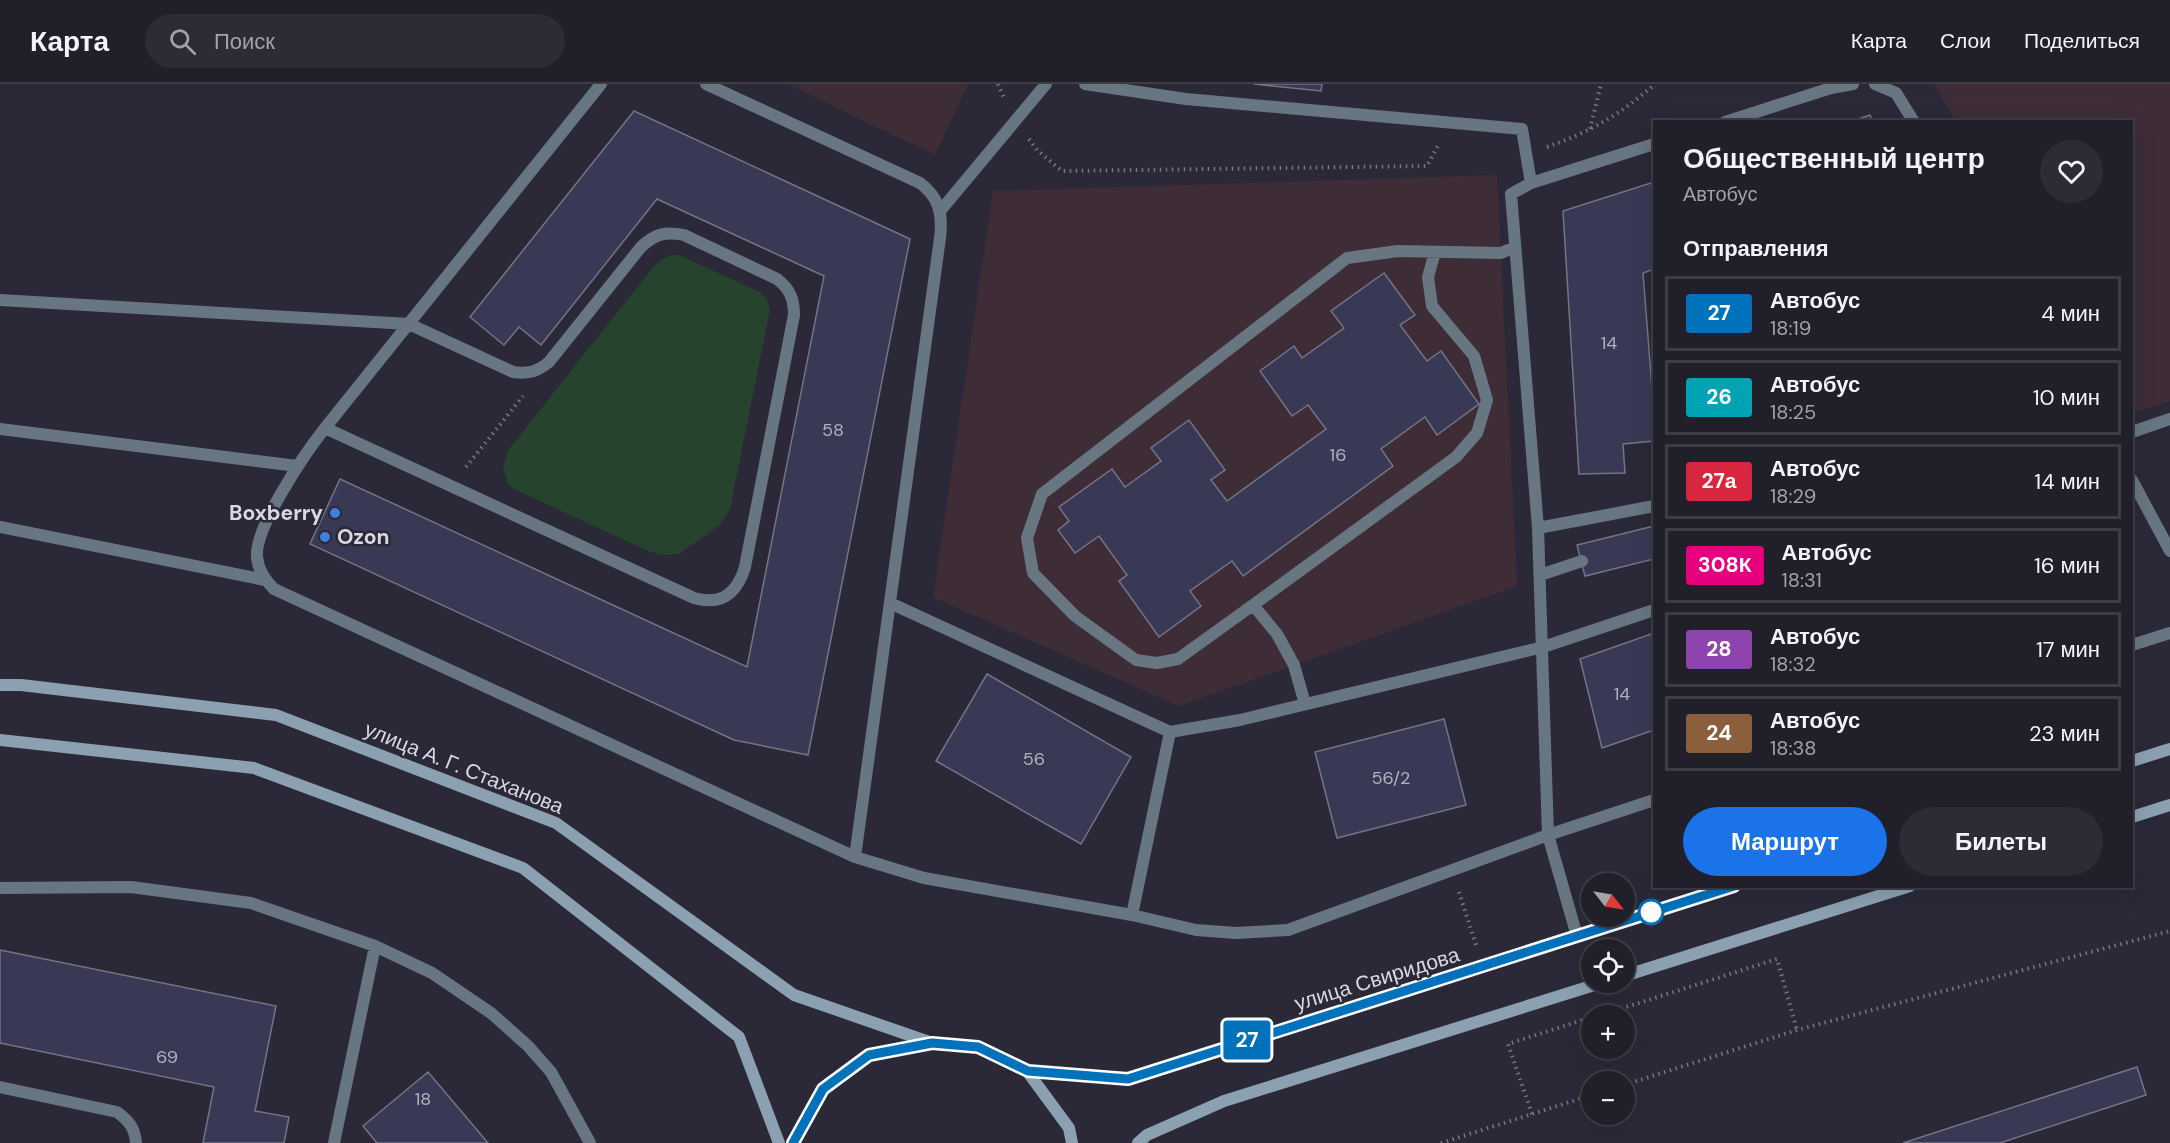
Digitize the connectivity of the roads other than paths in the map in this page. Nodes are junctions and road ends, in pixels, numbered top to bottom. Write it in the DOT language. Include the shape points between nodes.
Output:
graph roads {
  1 [pos="601,84"];
  2 [pos="706,84"];
  3 [pos="1046,84"];
  4 [pos="1085,84"];
  5 [pos="1853,84"];
  6 [pos="1875,84"];
  7 [pos="1731,120"];
  8 [pos="1913,120"];
  9 [pos="1653,144"];
  10 [pos="1531,183"];
  11 [pos="941,210"];
  12 [pos="1515,247"];
  13 [pos="1435,252"];
  14 [pos="0,300"];
  15 [pos="409,324"];
  16 [pos="2170,419"];
  17 [pos="325,428"];
  18 [pos="0,429"];
  19 [pos="2133,432"];
  20 [pos="297,466"];
  21 [pos="2133,482"];
  22 [pos="1653,506"];
  23 [pos="0,527"];
  24 [pos="1538,528"];
  25 [pos="2170,551"];
  26 [pos="1581,561"];
  27 [pos="1540,575"];
  28 [pos="265,580"];
  29 [pos="890,603"];
  30 [pos="1253,605"];
  31 [pos="1653,610"];
  32 [pos="2170,633"];
  33 [pos="2133,645"];
  34 [pos="1543,647"];
  35 [pos="0,685"];
  36 [pos="1305,704"];
  37 [pos="1170,732"];
  38 [pos="0,740"];
  39 [pos="2170,749"];
  40 [pos="2133,761"];
  41 [pos="1653,800"];
  42 [pos="2170,805"];
  43 [pos="2133,817"];
  44 [pos="1548,835"];
  45 [pos="855,857"];
  46 [pos="0,888"];
  47 [pos="1728,888"];
  48 [pos="1904,888"];
  49 [pos="1132,915"];
  50 [pos="1577,936"];
  51 [pos="375,946"];
  52 [pos="1635,973"];
  53 [pos="1581,989"];
  54 [pos="932,1043"];
  55 [pos="1028,1071"];
  56 [pos="0,1087"];
  57 [pos="136,1143"];
  58 [pos="334,1143"];
  59 [pos="590,1143"];
  60 [pos="779,1143"];
  61 [pos="793,1143"];
  62 [pos="1072,1143"];
  63 [pos="1138,1143"];
  1 -- 15 [label="street"];
  2 -- 11 [label="street" via="920,183 936,198"];
  3 -- 11 [label="street"];
  4 -- 10 [label="street" via="1186,99 1522,129"];
  5 -- 7 [label="street"];
  6 -- 8 [label="street" via="1896,93"];
  9 -- 10 [label="street"];
  10 -- 12 [label="street" via="1511,194"];
  11 -- 29 [label="street"];
  12 -- 13 [label="street" via="1501,253"];
  12 -- 24 [label="street"];
  13 -- 30 [label="street" via="1428,277 1432,306 1474,356 1487,400 1477,433 1456,457"];
  13 -- 30 [label="street" via="1398,251 1347,258 1042,494 1027,538 1033,573 1075,616 1136,660 1157,663 1178,659"];
  14 -- 15 [label="street"];
  15 -- 17 [label="street"];
  15 -- 17 [label="street" via="513,372 541,369 641,247 651,238 672,232 786,285 794,315 738,585 720,599 694,598"];
  16 -- 19 [label="street"];
  17 -- 20 [label="street"];
  18 -- 20 [label="street"];
  20 -- 28 [label="street" via="258,544 257,557"];
  21 -- 25 [label="street"];
  22 -- 24 [label="street"];
  23 -- 28 [label="street"];
  24 -- 27 [label="street"];
  26 -- 27 [label="street"];
  27 -- 34 [label="street"];
  28 -- 45 [label="street" via="274,589"];
  29 -- 37 [label="street"];
  29 -- 45 [label="street"];
  30 -- 36 [label="street" via="1277,633 1294,664"];
  31 -- 34 [label="street"];
  32 -- 33 [label="street"];
  34 -- 36 [label="street"];
  34 -- 44 [label="street"];
  35 -- 54 [label="main road, улица А. Г. Стаханова" via="265,713 287,719 556,823 794,994"];
  36 -- 37 [label="street"];
  37 -- 49 [label="street"];
  38 -- 60 [label="main road" via="254,768 523,868 739,1037"];
  39 -- 40 [label="main road"];
  41 -- 44 [label="street"];
  42 -- 43 [label="main road"];
  44 -- 49 [label="street" via="1288,930 1196,930"];
  44 -- 50 [label="street"];
  45 -- 49 [label="street" via="924,878"];
  46 -- 51 [label="street" via="132,887 251,903"];
  47 -- 50 [label="main road, улица Свиридова"];
  48 -- 52 [label="main road"];
  50 -- 55 [label="main road, улица Свиридова" via="1128,1079"];
  51 -- 58 [label="street"];
  51 -- 59 [label="street" via="432,973 491,1013 528,1046 551,1072"];
  53 -- 63 [label="main road" via="1224,1101 1147,1135"];
  54 -- 55 [label="main road" via="978,1047"];
  54 -- 61 [label="main road" via="869,1055 823,1089"];
  55 -- 62 [label="main road" via="1069,1128"];
  56 -- 57 [label="street" via="117,1112 129,1121"];
}
